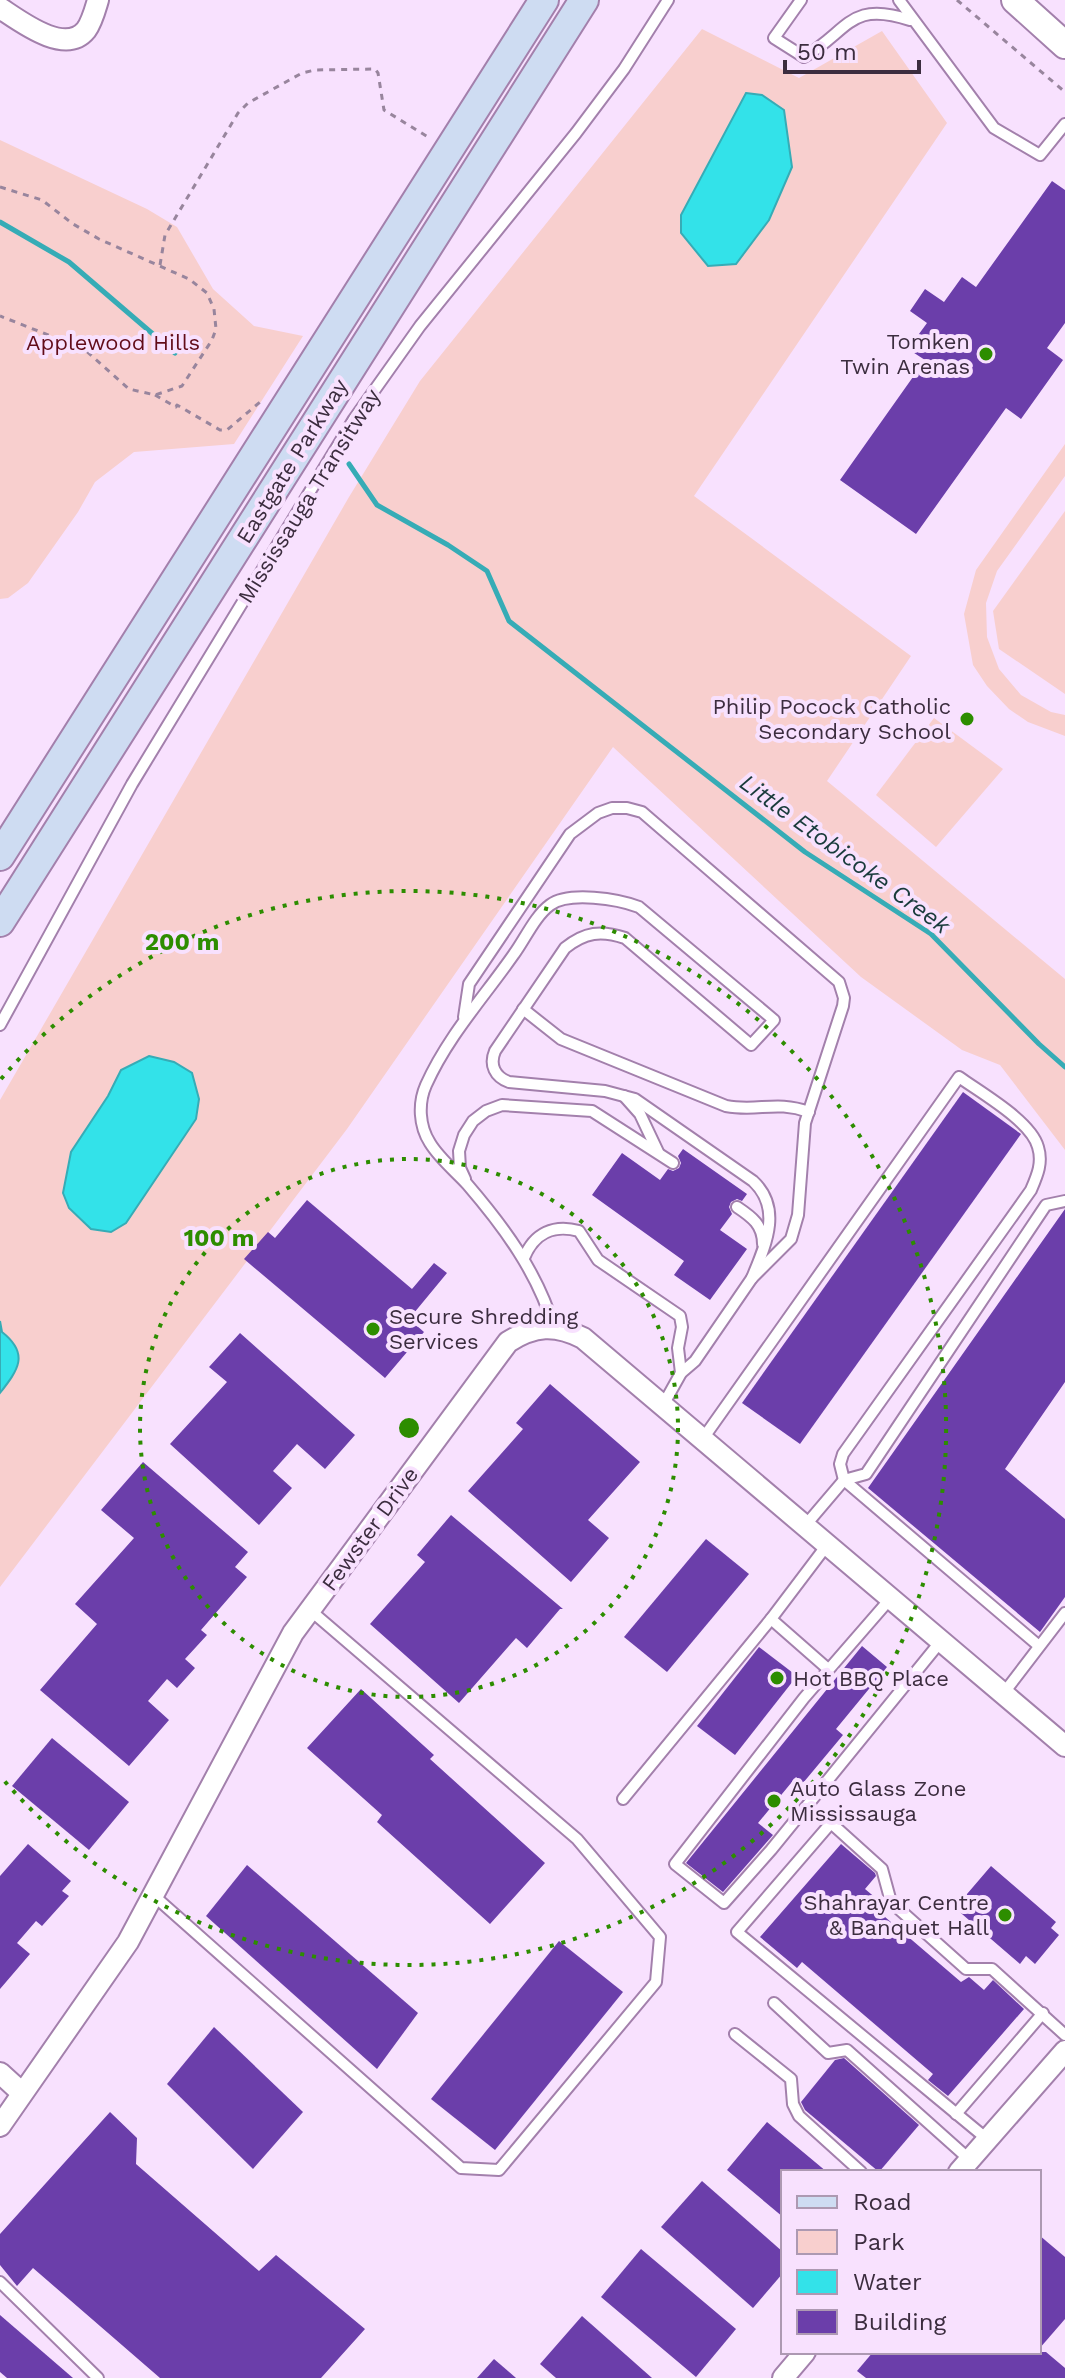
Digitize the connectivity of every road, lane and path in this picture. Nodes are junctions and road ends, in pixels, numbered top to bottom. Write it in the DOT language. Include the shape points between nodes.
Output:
graph roads {
  1 [pos="98,0"];
  2 [pos="544,0"];
  3 [pos="584,0"];
  4 [pos="668,0"];
  5 [pos="801,0"];
  6 [pos="899,0"];
  7 [pos="957,0"];
  8 [pos="1015,0"];
  9 [pos="0,8"];
  10 [pos="912,20"];
  11 [pos="1065,45"];
  12 [pos="1065,92"];
  13 [pos="1065,124"];
  14 [pos="431,139"];
  15 [pos="0,187"];
  16 [pos="160,265"];
  17 [pos="0,316"];
  18 [pos="155,395"];
  19 [pos="263,400"];
  20 [pos="0,856"];
  21 [pos="0,922"];
  22 [pos="523,1009"];
  23 [pos="463,1019"];
  24 [pos="0,1025"];
  25 [pos="621,1093"];
  26 [pos="809,1112"];
  27 [pos="658,1152"];
  28 [pos="673,1163"];
  29 [pos="466,1184"];
  30 [pos="1065,1201"];
  31 [pos="737,1207"];
  32 [pos="763,1250"];
  33 [pos="524,1258"];
  34 [pos="752,1278"];
  35 [pos="554,1328"];
  36 [pos="681,1373"];
  37 [pos="662,1407"];
  38 [pos="702,1440"];
  39 [pos="844,1480"];
  40 [pos="804,1527"];
  41 [pos="827,1545"];
  42 [pos="890,1599"];
  43 [pos="310,1610"];
  44 [pos="1065,1613"];
  45 [pos="771,1619"];
  46 [pos="941,1641"];
  47 [pos="1039,1646"];
  48 [pos="828,1669"];
  49 [pos="1003,1694"];
  50 [pos="1065,1746"];
  51 [pos="623,1799"];
  52 [pos="153,1895"];
  53 [pos="774,2003"];
  54 [pos="1043,2013"];
  55 [pos="735,2034"];
  56 [pos="1065,2035"];
  57 [pos="1065,2051"];
  58 [pos="0,2073"];
  59 [pos="22,2093"];
  60 [pos="956,2114"];
  61 [pos="0,2126"];
  62 [pos="987,2139"];
  63 [pos="964,2166"];
  64 [pos="859,2170"];
  65 [pos="0,2282"];
  66 [pos="803,2354"];
  67 [pos="98,2378"];
  68 [pos="783,2378"];
  1 -- 9 [label="street" via="84,33 71,39 52,38"];
  2 -- 20 [label="main road, Eastgate Parkway"];
  3 -- 21 [label="main road, Eastgate Parkway"];
  4 -- 24 [label="lane, Mississauga Transitway" via="624,69 420,326 354,419 132,784"];
  5 -- 10 [label="lane" via="774,38 804,57 851,17 870,10"];
  6 -- 10 [label="lane"];
  7 -- 12 [label="path"];
  8 -- 11 [label="street"];
  10 -- 13 [label="lane" via="994,128 1040,155"];
  14 -- 16 [label="path" via="384,110 375,69 302,73 238,113 165,235"];
  15 -- 16 [label="path" via="42,200 99,239"];
  16 -- 18 [label="path" via="207,293 216,321 212,340 182,386"];
  17 -- 18 [label="path" via="84,349 129,389"];
  18 -- 19 [label="path" via="220,430 227,430"];
  22 -- 23 [label="lane" via="565,948 593,932 610,932 625,938 751,1045 774,1020 639,907 570,898 545,910"];
  22 -- 25 [label="lane" via="495,1051 492,1064 498,1076 509,1082"];
  22 -- 26 [label="lane" via="561,1039 726,1106 791,1105"];
  23 -- 26 [label="lane" via="469,984 570,834 612,808 642,812 839,982 843,1006"];
  23 -- 29 [label="lane" via="425,1087 420,1107 430,1145"];
  25 -- 27 [label="lane" via="640,1114"];
  25 -- 32 [label="lane" via="765,1192 770,1212"];
  26 -- 34 [label="lane" via="796,1227 784,1249"];
  27 -- 28 [label="lane"];
  27 -- 29 [label="lane" via="592,1111 502,1105 473,1121 464,1135 459,1151"];
  29 -- 33 [label="lane"];
  30 -- 39 [label="lane" via="1046,1205 866,1474"];
  31 -- 32 [label="lane" via="761,1229"];
  32 -- 34 [label="lane"];
  33 -- 35 [label="lane"];
  33 -- 36 [label="lane" via="535,1238 545,1232 579,1231 598,1260 680,1316"];
  34 -- 36 [label="lane" via="695,1361"];
  35 -- 37 [label="street" via="583,1338"];
  35 -- 43 [label="street, Fewster Drive" via="523,1332 508,1342"];
  36 -- 37 [label="lane"];
  37 -- 38 [label="street"];
  38 -- 39 [label="lane" via="959,1077 1028,1129 1039,1147 1040,1170 1031,1190 843,1454"];
  38 -- 40 [label="street"];
  39 -- 40 [label="lane"];
  39 -- 47 [label="lane"];
  40 -- 41 [label="street"];
  41 -- 42 [label="street"];
  41 -- 45 [label="lane"];
  42 -- 46 [label="street"];
  42 -- 48 [label="lane"];
  43 -- 52 [label="street, Fewster Drive"];
  43 -- 52 [label="lane" via="577,1839 660,1937 656,1982 499,2170 461,2168"];
  44 -- 47 [label="lane"];
  45 -- 48 [label="lane"];
  45 -- 51 [label="lane"];
  46 -- 48 [label="lane" via="724,1903 675,1864"];
  46 -- 49 [label="street"];
  47 -- 49 [label="lane"];
  49 -- 50 [label="street"];
  52 -- 59 [label="street, Fewster Drive" via="128,1942"];
  53 -- 63 [label="lane" via="828,2053 847,2050"];
  54 -- 56 [label="lane"];
  54 -- 60 [label="lane"];
  54 -- 60 [label="lane" via="992,1969 966,1969 891,1902 882,1869 831,1823 737,1932"];
  55 -- 64 [label="lane" via="791,2079 799,2116"];
  57 -- 62 [label="street"];
  58 -- 59 [label="street"];
  59 -- 61 [label="street, Fewster Drive"];
  60 -- 62 [label="lane"];
  62 -- 63 [label="street"];
  65 -- 67 [label="lane"];
  66 -- 68 [label="street"];
}
